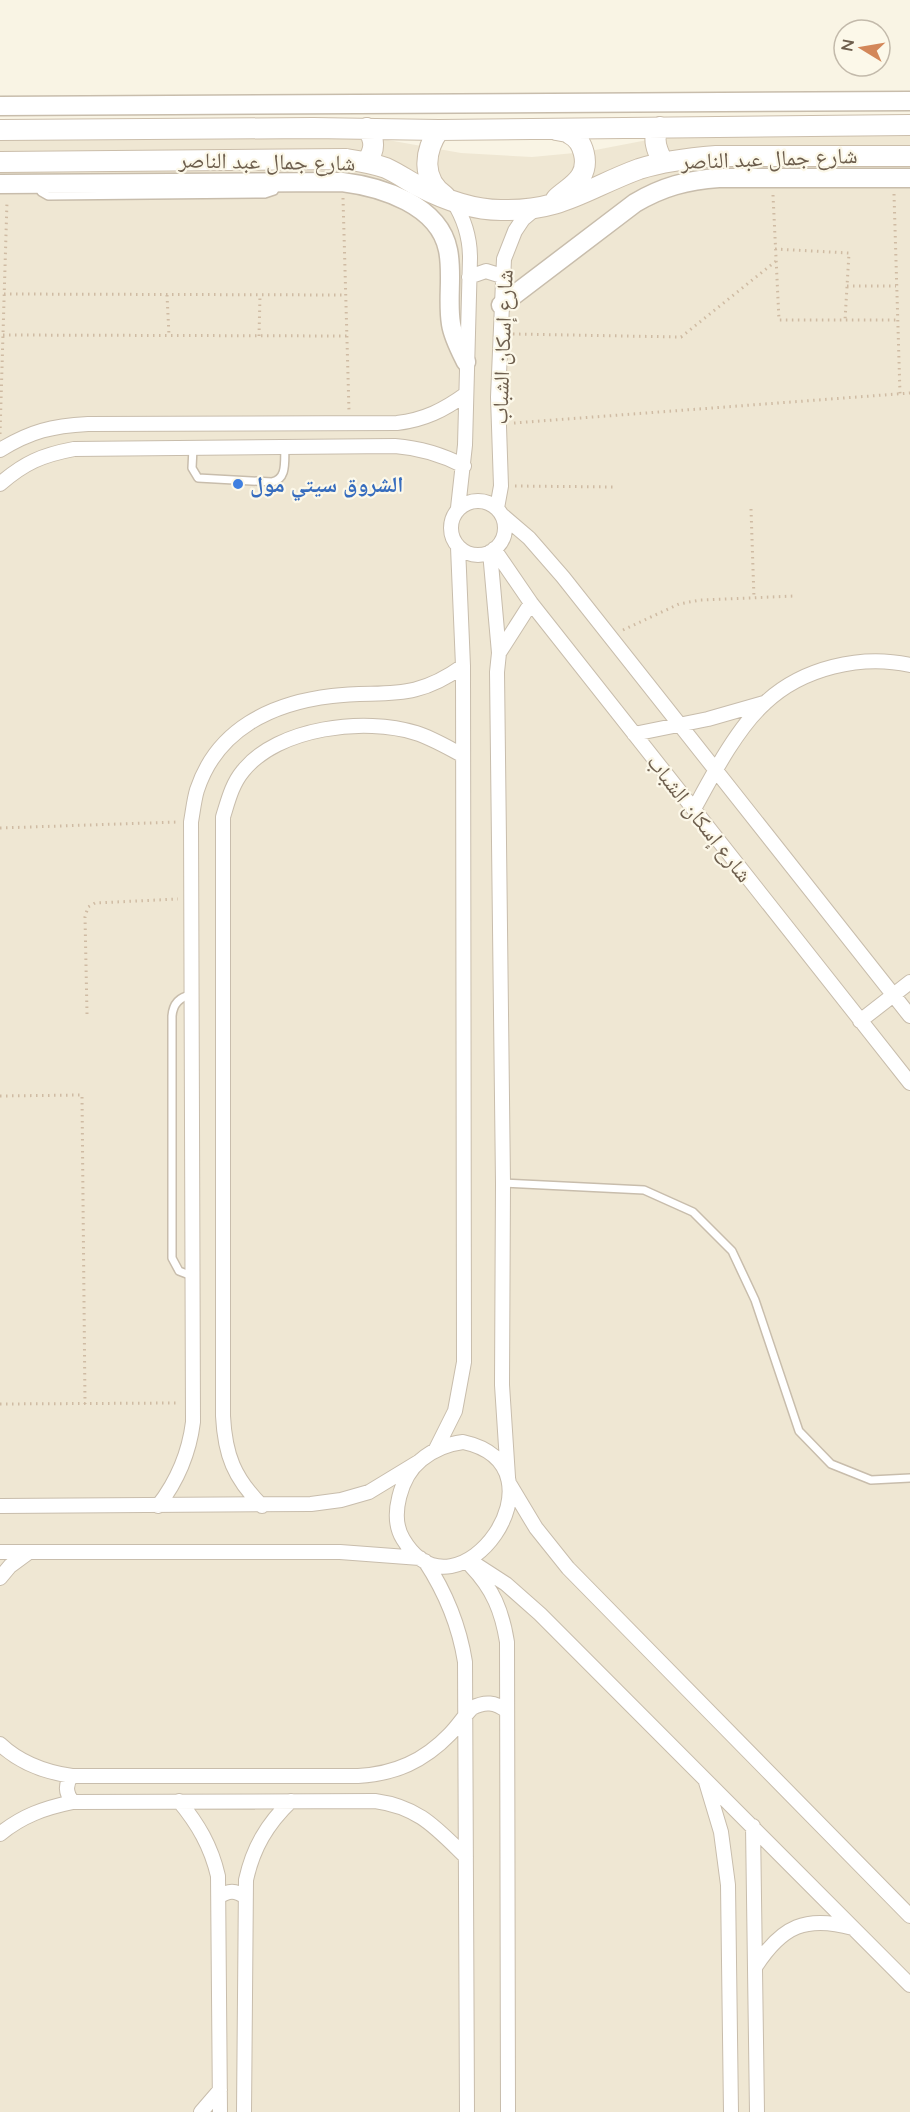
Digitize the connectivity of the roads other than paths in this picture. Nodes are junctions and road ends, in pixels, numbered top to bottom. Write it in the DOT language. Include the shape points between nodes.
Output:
graph roads {
  1 [pos="910,101"];
  2 [pos="0,106"];
  3 [pos="910,125"];
  4 [pos="660,127"];
  5 [pos="367,128"];
  6 [pos="555,129"];
  7 [pos="0,130"];
  8 [pos="439,130"];
  9 [pos="910,156"];
  10 [pos="0,162"];
  11 [pos="366,162"];
  12 [pos="663,162"];
  13 [pos="902,178"];
  14 [pos="4,184"];
  15 [pos="453,201"];
  16 [pos="548,207"];
  17 [pos="502,276"];
  18 [pos="470,277"];
  19 [pos="501,305"];
  20 [pos="466,362"];
  21 [pos="466,394"];
  22 [pos="285,447"];
  23 [pos="193,448"];
  24 [pos="0,450"];
  25 [pos="464,466"];
  26 [pos="0,484"];
  27 [pos="458,508"];
  28 [pos="500,512"];
  29 [pos="458,547"];
  30 [pos="492,551"];
  31 [pos="531,603"];
  32 [pos="499,653"];
  33 [pos="910,664"];
  34 [pos="463,666"];
  35 [pos="764,703"];
  36 [pos="681,725"];
  37 [pos="634,734"];
  38 [pos="462,755"];
  39 [pos="716,770"];
  40 [pos="694,809"];
  41 [pos="910,982"];
  42 [pos="191,994"];
  43 [pos="893,995"];
  44 [pos="910,1016"];
  45 [pos="860,1020"];
  46 [pos="910,1083"];
  47 [pos="502,1183"];
  48 [pos="192,1276"];
  49 [pos="435,1451"];
  50 [pos="420,1461"];
  51 [pos="910,1478"];
  52 [pos="508,1480"];
  53 [pos="0,1506"];
  54 [pos="158,1506"];
  55 [pos="262,1506"];
  56 [pos="0,1552"];
  57 [pos="30,1552"];
  58 [pos="422,1560"];
  59 [pos="468,1560"];
  60 [pos="0,1578"];
  61 [pos="507,1711"];
  62 [pos="466,1714"];
  63 [pos="0,1744"];
  64 [pos="72,1776"];
  65 [pos="358,1776"];
  66 [pos="705,1780"];
  67 [pos="358,1800"];
  68 [pos="179,1801"];
  69 [pos="291,1801"];
  70 [pos="72,1802"];
  71 [pos="753,1826"];
  72 [pos="0,1834"];
  73 [pos="466,1857"];
  74 [pos="219,1897"];
  75 [pos="245,1897"];
  76 [pos="910,1916"];
  77 [pos="729,1917"];
  78 [pos="755,1917"];
  79 [pos="855,1929"];
  80 [pos="756,1966"];
  81 [pos="910,1985"];
  82 [pos="220,2090"];
  83 [pos="201,2112"];
  84 [pos="220,2112"];
  85 [pos="244,2112"];
  86 [pos="467,2112"];
  87 [pos="508,2112"];
  88 [pos="731,2112"];
  89 [pos="757,2112"];
  1 -- 2 [label="street"];
  3 -- 4 [label="main road, شارع جمال عبد الناصر"];
  4 -- 6 [label="main road, شارع جمال عبد الناصر"];
  4 -- 12 [label="main road" via="655,140"];
  5 -- 7 [label="main road, شارع جمال عبد الناصر"];
  5 -- 8 [label="main road, شارع جمال عبد الناصر"];
  5 -- 11 [label="main road" via="374,147"];
  6 -- 8 [label="main road, شارع جمال عبد الناصر"];
  6 -- 16 [label="main road" via="579,142 585,164 575,184"];
  8 -- 15 [label="main road" via="428,151 428,174 441,194"];
  9 -- 12 [label="main road, شارع جمال عبد الناصر" via="716,156"];
  10 -- 11 [label="main road, شارع جمال عبد الناصر" via="323,158"];
  11 -- 15 [label="main road, شارع جمال عبد الناصر"];
  12 -- 16 [label="main road, شارع جمال عبد الناصر"];
  13 -- 19 [label="street" via="696,179 675,184 635,203"];
  14 -- 20 [label="street" via="363,184 401,199 428,216 445,238 451,325"];
  15 -- 16 [label="main road, شارع جمال عبد الناصر" via="499,210"];
  15 -- 18 [label="street, شارع إسكان الشباب" via="470,242"];
  16 -- 17 [label="street, شارع إسكان الشباب" via="534,210 515,231"];
  17 -- 18 [label="street" via="486,271"];
  17 -- 19 [label="street, شارع إسكان الشباب"];
  18 -- 20 [label="street, شارع إسكان الشباب"];
  19 -- 28 [label="street, شارع إسكان الشباب"];
  20 -- 21 [label="street, شارع إسكان الشباب"];
  21 -- 24 [label="street" via="434,415 416,421 56,426 26,435"];
  21 -- 25 [label="street, شارع إسكان الشباب"];
  22 -- 23 [label="street"];
  22 -- 23 [label="lane" via="283,474 272,482 198,478 193,472"];
  22 -- 25 [label="street" via="413,448"];
  23 -- 26 [label="street" via="74,449 47,454 22,466"];
  25 -- 27 [label="street, شارع إسكان الشباب"];
  27 -- 28 [label="street" via="482,500"];
  27 -- 29 [label="street" via="451,523"];
  28 -- 30 [label="street" via="505,532"];
  28 -- 36 [label="street, شارع إسكان الشباب" via="542,552"];
  29 -- 30 [label="street" via="473,555"];
  29 -- 34 [label="street"];
  30 -- 31 [label="street, شارع إسكان الشباب"];
  30 -- 32 [label="street"];
  31 -- 32 [label="street"];
  31 -- 37 [label="street, شارع إسكان الشباب"];
  32 -- 47 [label="street"];
  33 -- 35 [label="street" via="859,661 825,669 793,683"];
  34 -- 38 [label="street"];
  34 -- 42 [label="street" via="435,683 405,693 332,696 271,710 246,723 225,742 208,765 197,790 191,822"];
  35 -- 36 [label="street"];
  35 -- 39 [label="street"];
  36 -- 37 [label="street"];
  36 -- 39 [label="street, شارع إسكان الشباب"];
  37 -- 40 [label="street, شارع إسكان الشباب"];
  38 -- 49 [label="street" via="464,1362 455,1411"];
  38 -- 55 [label="street" via="415,733 389,728 363,726 306,734 260,753 234,786 223,817 223,1426 236,1474"];
  39 -- 40 [label="street"];
  39 -- 43 [label="street, شارع إسكان الشباب"];
  40 -- 45 [label="street, شارع إسكان الشباب"];
  41 -- 43 [label="street"];
  42 -- 48 [label="street"];
  42 -- 48 [label="lane" via="179,999 172,1010 172,1258 179,1270"];
  43 -- 44 [label="street, شارع إسكان الشباب"];
  43 -- 45 [label="street"];
  45 -- 46 [label="street, شارع إسكان الشباب"];
  47 -- 51 [label="lane" via="644,1190 693,1212 732,1251 754,1300 799,1431 831,1464 871,1480"];
  47 -- 52 [label="street" via="502,1384"];
  48 -- 54 [label="street" via="193,1422 186,1458"];
  49 -- 50 [label="street"];
  49 -- 52 [label="street" via="448,1444 478,1445 501,1464"];
  50 -- 55 [label="street" via="369,1492 341,1500"];
  50 -- 58 [label="street" via="402,1491 397,1522 409,1549"];
  52 -- 59 [label="street" via="506,1515 500,1529 481,1552"];
  52 -- 76 [label="street" via="536,1528 568,1568"];
  53 -- 54 [label="street"];
  54 -- 55 [label="street"];
  56 -- 57 [label="street"];
  57 -- 58 [label="street" via="340,1552"];
  57 -- 60 [label="street"];
  58 -- 59 [label="street" via="444,1566"];
  58 -- 62 [label="street" via="447,1599 462,1640"];
  59 -- 61 [label="street" via="500,1606 507,1642"];
  59 -- 66 [label="street" via="524,1598"];
  61 -- 62 [label="street" via="486,1703"];
  61 -- 87 [label="street"];
  62 -- 65 [label="street" via="437,1747 419,1760 379,1775"];
  62 -- 73 [label="street"];
  63 -- 64 [label="street" via="33,1766"];
  64 -- 65 [label="street"];
  64 -- 70 [label="street" via="66,1789"];
  65 -- 67 [label="street" via="363,1791"];
  66 -- 71 [label="street"];
  66 -- 77 [label="street" via="724,1850"];
  67 -- 69 [label="street"];
  67 -- 73 [label="street" via="407,1808 422,1816"];
  68 -- 69 [label="street"];
  68 -- 70 [label="street"];
  68 -- 74 [label="street" via="205,1836 213,1855"];
  69 -- 75 [label="street" via="277,1814 257,1845"];
  70 -- 72 [label="street" via="36,1811"];
  71 -- 78 [label="street"];
  71 -- 79 [label="street"];
  73 -- 86 [label="street"];
  74 -- 75 [label="street" via="230,1892"];
  74 -- 82 [label="street"];
  75 -- 85 [label="street"];
  77 -- 78 [label="street" via="745,1911"];
  77 -- 88 [label="street"];
  78 -- 80 [label="street"];
  79 -- 80 [label="street" via="809,1923 787,1932 769,1946"];
  79 -- 81 [label="street"];
  80 -- 89 [label="street"];
  82 -- 83 [label="street"];
  82 -- 84 [label="street"];
}
